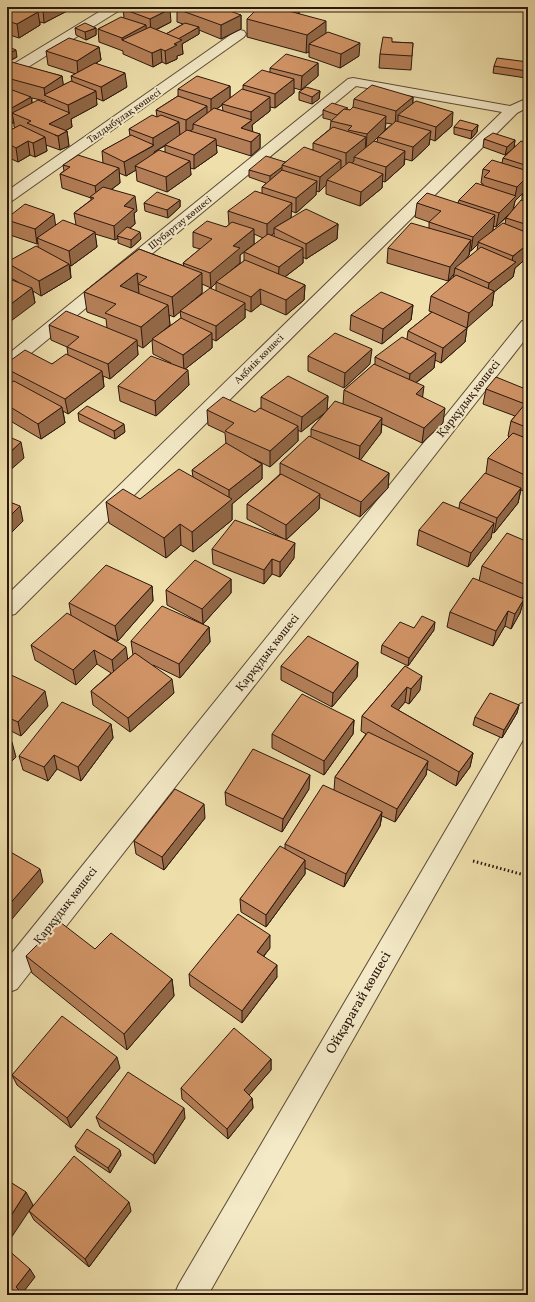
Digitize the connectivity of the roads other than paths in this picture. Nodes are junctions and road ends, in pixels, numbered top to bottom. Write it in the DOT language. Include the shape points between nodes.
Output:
graph roads {
  1 [pos="98,7"];
  2 [pos="113,9"];
  3 [pos="240,34"];
  4 [pos="7,74"];
  5 [pos="528,102"];
  6 [pos="512,110"];
  7 [pos="7,198"];
  8 [pos="528,325"];
  9 [pos="7,364"];
  10 [pos="7,608"];
  11 [pos="528,710"];
  12 [pos="7,980"];
  13 [pos="190,1295"];
  1 -- 2 [label="street"];
  2 -- 4 [label="street"];
  3 -- 7 [label="street, Талдыбұлақ көшесі"];
  5 -- 6 [label="street, Ақбиік көшесі"];
  6 -- 9 [label="street, Шубартау көшесі" via="353,82"];
  6 -- 10 [label="street, Ақбиік көшесі"];
  8 -- 12 [label="street, Қарқұдық көшесі"];
  11 -- 13 [label="street, Ойқарағай көшесі"];
}
